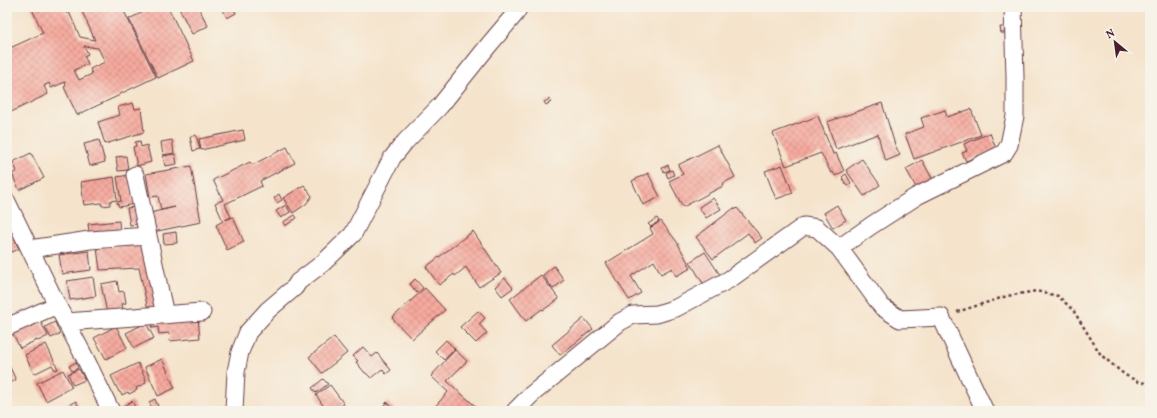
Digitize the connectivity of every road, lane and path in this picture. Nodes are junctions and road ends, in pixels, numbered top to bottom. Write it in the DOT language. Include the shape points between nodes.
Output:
graph roads {
  1 [pos="519,7"];
  2 [pos="1013,7"];
  3 [pos="135,176"];
  4 [pos="7,202"];
  5 [pos="148,236"];
  6 [pos="839,248"];
  7 [pos="30,249"];
  8 [pos="57,304"];
  9 [pos="202,312"];
  10 [pos="165,315"];
  11 [pos="942,317"];
  12 [pos="66,322"];
  13 [pos="7,327"];
  14 [pos="1150,384"];
  15 [pos="111,411"];
  16 [pos="234,411"];
  17 [pos="515,411"];
  18 [pos="985,411"];
  1 -- 16 [label="street" via="440,106 392,158 353,234 323,263 298,282 248,332 236,372"];
  2 -- 6 [label="street" via="1014,116 1009,145 1004,153 916,196"];
  3 -- 5 [label="street"];
  4 -- 7 [label="street"];
  5 -- 7 [label="street" via="90,240"];
  5 -- 10 [label="street"];
  6 -- 11 [label="street" via="882,307 900,318"];
  6 -- 17 [label="street" via="817,228 804,226 730,279 676,308 656,314 633,315 620,322"];
  7 -- 8 [label="street"];
  8 -- 12 [label="street"];
  8 -- 13 [label="street"];
  9 -- 10 [label="street"];
  10 -- 12 [label="street"];
  11 -- 14 [label="path" via="1007,296 1036,291 1058,296 1073,310 1101,355 1125,375"];
  11 -- 18 [label="street"];
  12 -- 15 [label="street"];
}
